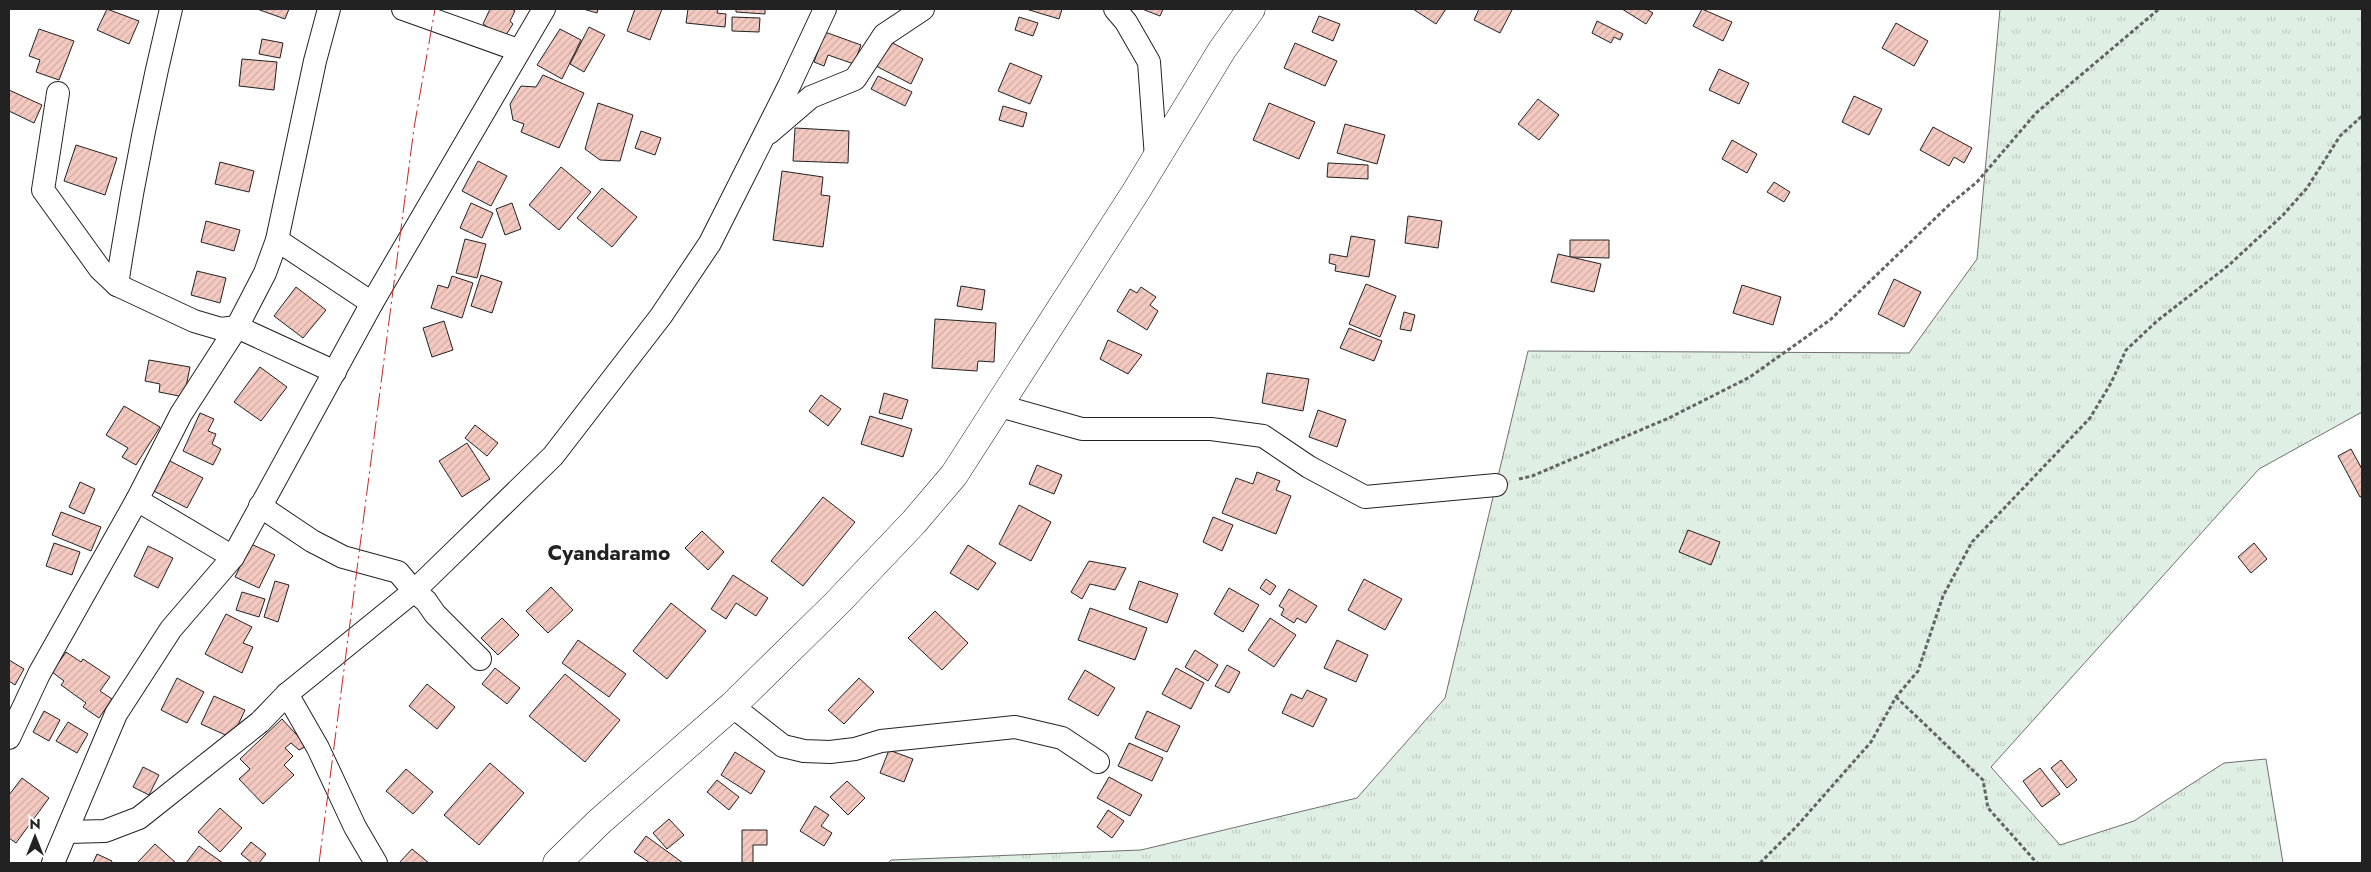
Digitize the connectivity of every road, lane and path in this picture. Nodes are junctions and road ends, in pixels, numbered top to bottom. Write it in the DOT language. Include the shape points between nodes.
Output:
graph roads {
  1 [pos="172,9"];
  2 [pos="329,9"];
  3 [pos="403,9"];
  4 [pos="544,9"];
  5 [pos="825,9"];
  6 [pos="923,9"];
  7 [pos="1115,9"];
  8 [pos="1251,9"];
  9 [pos="2159,9"];
  10 [pos="518,50"];
  11 [pos="58,93"];
  12 [pos="2362,116"];
  13 [pos="761,140"];
  14 [pos="1156,158"];
  15 [pos="277,240"];
  16 [pos="116,285"];
  17 [pos="372,303"];
  18 [pos="238,327"];
  19 [pos="335,372"];
  20 [pos="1000,406"];
  21 [pos="1496,485"];
  22 [pos="137,500"];
  23 [pos="260,506"];
  24 [pos="233,556"];
  25 [pos="414,591"];
  26 [pos="480,659"];
  27 [pos="287,694"];
  28 [pos="1896,698"];
  29 [pos="732,706"];
  30 [pos="9,738"];
  31 [pos="1098,762"];
  32 [pos="68,832"];
  33 [pos="54,863"];
  34 [pos="376,863"];
  35 [pos="557,863"];
  36 [pos="1760,863"];
  37 [pos="2037,863"];
  1 -- 16 [label="street" via="131,192"];
  2 -- 15 [label="street"];
  3 -- 10 [label="street"];
  4 -- 10 [label="street"];
  5 -- 13 [label="street"];
  6 -- 13 [label="street" via="884,35 854,79 811,97"];
  7 -- 14 [label="street" via="1149,62"];
  8 -- 14 [label="highway"];
  9 -- 21 [label="path" via="2036,114 1978,182 1949,205 1830,320 1750,377 1669,418 1532,476"];
  10 -- 17 [label="street"];
  11 -- 16 [label="street" via="43,190 100,269"];
  12 -- 28 [label="path" via="2340,136 2307,188 2283,215 2126,350 2090,418 1972,542 1943,596 1918,671"];
  13 -- 25 [label="street" via="710,243 662,316 553,456"];
  14 -- 20 [label="highway"];
  15 -- 17 [label="street"];
  15 -- 18 [label="street"];
  16 -- 18 [label="street" via="194,321 221,329"];
  17 -- 19 [label="street"];
  18 -- 19 [label="street"];
  18 -- 22 [label="street" via="181,414"];
  19 -- 23 [label="street"];
  20 -- 21 [label="street" via="1082,429 1211,429 1263,436 1309,467 1365,498"];
  20 -- 29 [label="highway" via="954,475 914,522"];
  22 -- 24 [label="street"];
  22 -- 30 [label="street" via="39,674"];
  23 -- 24 [label="street"];
  23 -- 25 [label="street" via="312,541 343,557 398,572"];
  24 -- 32 [label="street" via="171,629 116,714"];
  25 -- 26 [label="street"];
  25 -- 27 [label="street"];
  27 -- 32 [label="street" via="260,722 139,818 105,831"];
  27 -- 34 [label="street"];
  28 -- 36 [label="path" via="1871,742"];
  28 -- 37 [label="path" via="1983,780 1988,808"];
  29 -- 31 [label="street" via="783,746 804,751 830,752 881,741 1014,727 1062,738"];
  29 -- 35 [label="highway"];
  32 -- 33 [label="street"];
}
